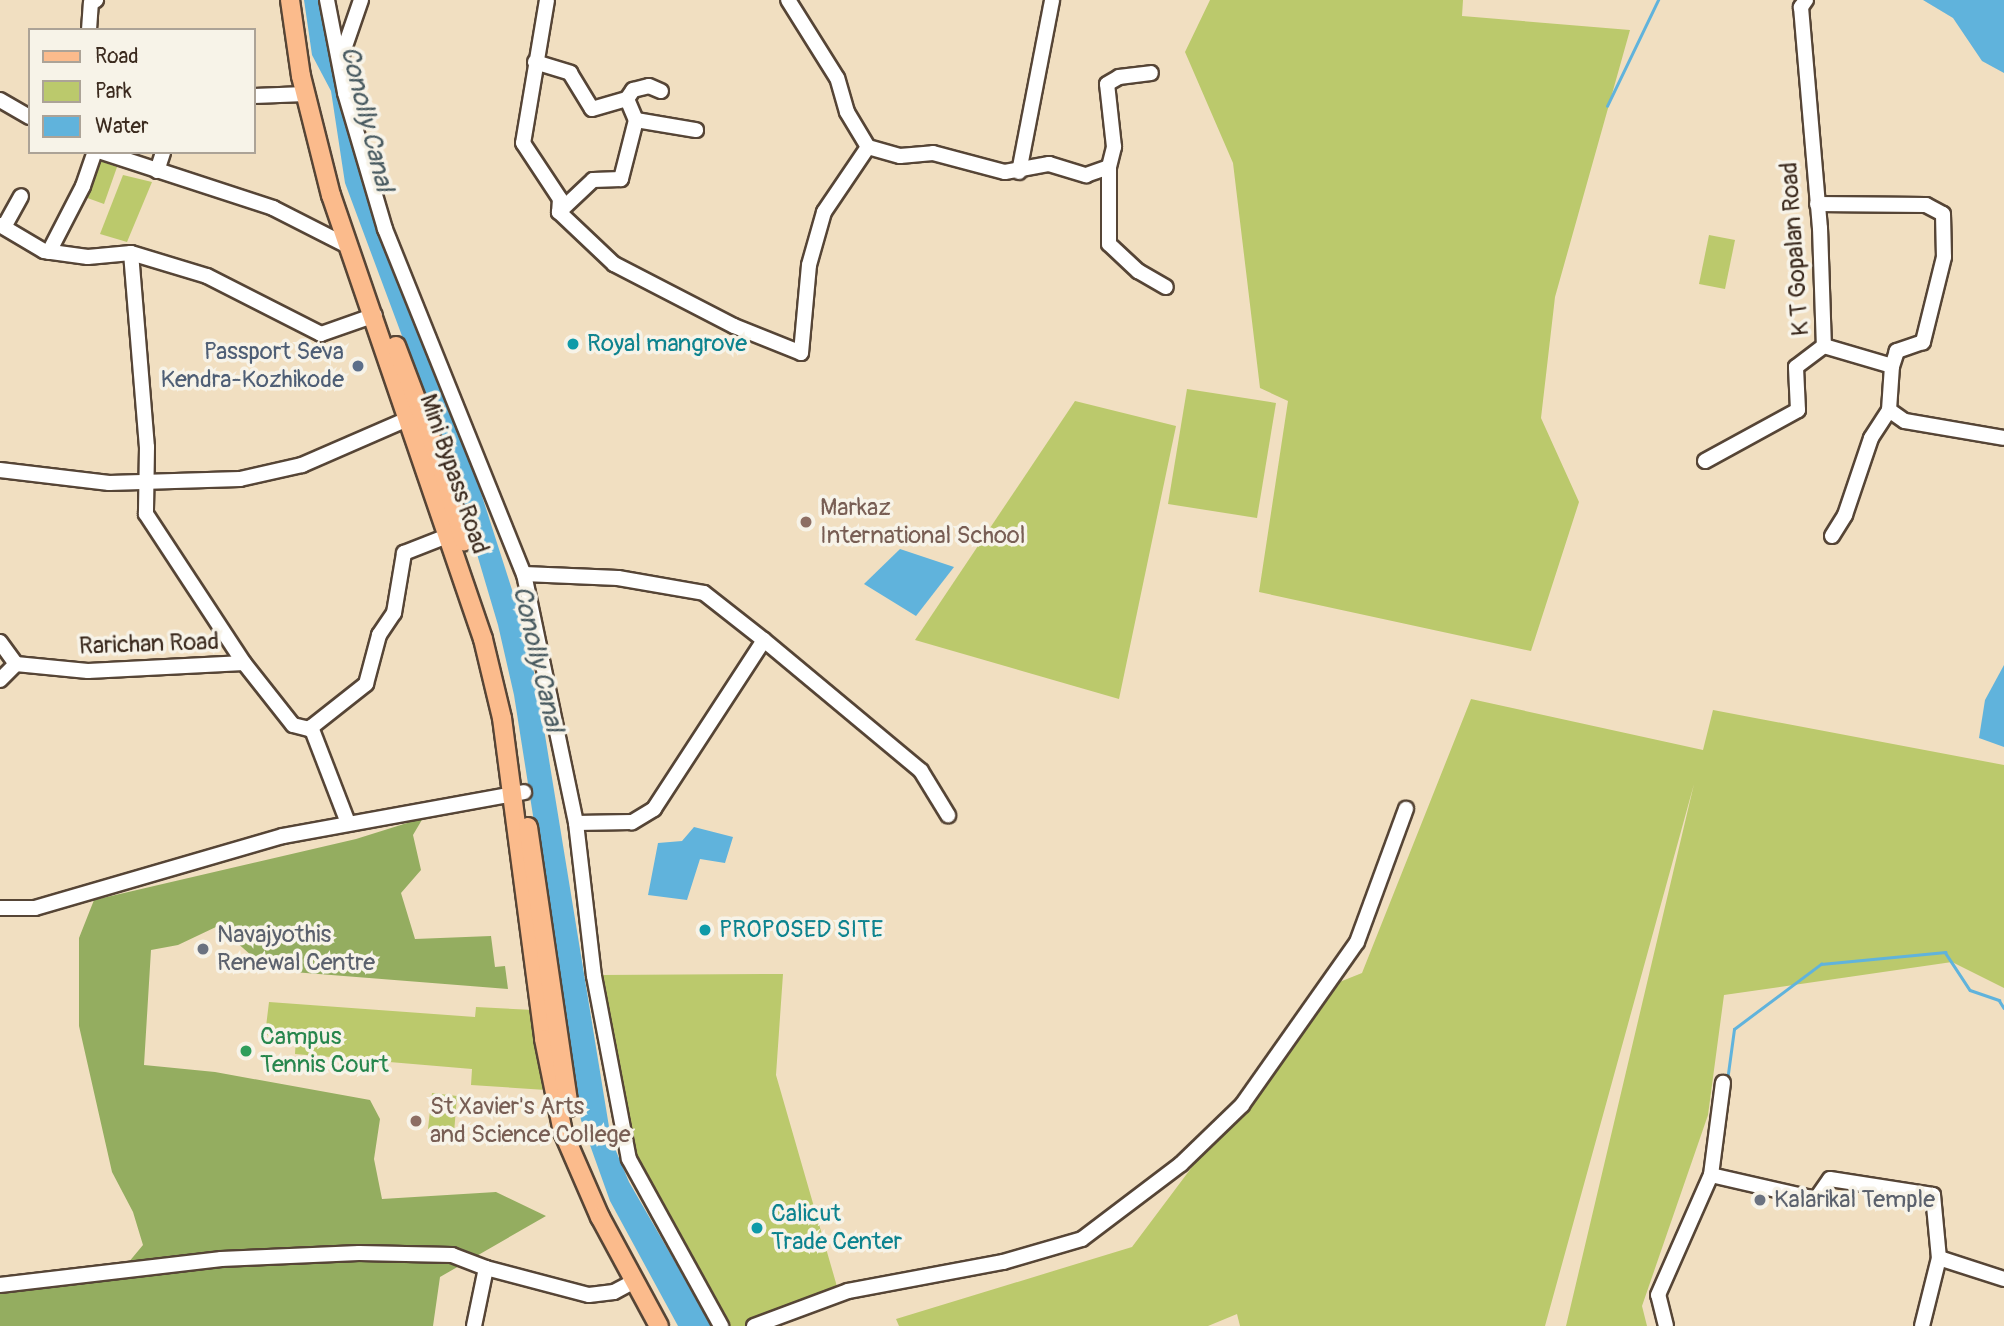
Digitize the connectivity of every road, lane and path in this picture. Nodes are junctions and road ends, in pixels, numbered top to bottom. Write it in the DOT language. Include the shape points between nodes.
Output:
graph roads {
  1 [pos="96,0"];
  2 [pos="290,0"];
  3 [pos="296,0"];
  4 [pos="327,0"];
  5 [pos="361,0"];
  6 [pos="547,0"];
  7 [pos="788,0"];
  8 [pos="1052,0"];
  9 [pos="1806,0"];
  10 [pos="89,28"];
  11 [pos="535,62"];
  12 [pos="339,63"];
  13 [pos="1150,72"];
  14 [pos="662,91"];
  15 [pos="305,94"];
  16 [pos="256,96"];
  17 [pos="627,99"];
  18 [pos="0,100"];
  19 [pos="28,116"];
  20 [pos="636,120"];
  21 [pos="696,130"];
  22 [pos="868,147"];
  23 [pos="93,154"];
  24 [pos="112,154"];
  25 [pos="162,154"];
  26 [pos="1109,167"];
  27 [pos="157,171"];
  28 [pos="1019,172"];
  29 [pos="21,196"];
  30 [pos="1817,204"];
  31 [pos="559,212"];
  32 [pos="2,226"];
  33 [pos="350,247"];
  34 [pos="49,251"];
  35 [pos="131,253"];
  36 [pos="1166,287"];
  37 [pos="375,315"];
  38 [pos="1824,346"];
  39 [pos="1892,366"];
  40 [pos="1889,410"];
  41 [pos="408,419"];
  42 [pos="2004,438"];
  43 [pos="1705,461"];
  44 [pos="0,470"];
  45 [pos="147,483"];
  46 [pos="450,535"];
  47 [pos="1832,536"];
  48 [pos="524,574"];
  49 [pos="764,640"];
  50 [pos="0,642"];
  51 [pos="244,663"];
  52 [pos="16,664"];
  53 [pos="0,680"];
  54 [pos="312,727"];
  55 [pos="518,793"];
  56 [pos="1406,809"];
  57 [pos="948,815"];
  58 [pos="348,823"];
  59 [pos="576,823"];
  60 [pos="0,908"];
  61 [pos="1723,1083"];
  62 [pos="1711,1175"];
  63 [pos="1939,1258"];
  64 [pos="486,1268"];
  65 [pos="2004,1279"];
  66 [pos="634,1282"];
  67 [pos="0,1285"];
  68 [pos="474,1326"];
  69 [pos="659,1326"];
  70 [pos="668,1326"];
  71 [pos="721,1326"];
  72 [pos="754,1326"];
  73 [pos="1666,1326"];
  74 [pos="1922,1326"];
  1 -- 10 [label="street" via="91,4"];
  2 -- 15 [label="main road, Mini Bypass Road"];
  3 -- 55 [label="main road, Mini Bypass Road" via="336,172 440,461 495,649"];
  4 -- 12 [label="street"];
  5 -- 12 [label="street"];
  6 -- 11 [label="street"];
  7 -- 22 [label="street" via="837,78 847,112"];
  8 -- 28 [label="street"];
  9 -- 30 [label="street, K T Gopalan Road" via="1801,8"];
  11 -- 17 [label="street" via="570,73 592,109"];
  11 -- 31 [label="street" via="523,143 560,199"];
  12 -- 48 [label="street" via="385,229"];
  13 -- 26 [label="street" via="1107,83 1114,147"];
  14 -- 17 [label="street" via="649,86 633,90"];
  15 -- 16 [label="street"];
  15 -- 33 [label="main road, Mini Bypass Road"];
  17 -- 20 [label="street"];
  18 -- 19 [label="street"];
  20 -- 21 [label="street"];
  20 -- 31 [label="street" via="621,179 593,180"];
  22 -- 28 [label="street" via="900,156 933,153"];
  22 -- 31 [label="street" via="824,212 809,265 801,353 734,326 614,264"];
  23 -- 34 [label="street" via="83,186"];
  24 -- 27 [label="street"];
  25 -- 27 [label="street"];
  26 -- 28 [label="street" via="1086,175 1049,164"];
  26 -- 36 [label="street" via="1109,244 1138,271"];
  27 -- 33 [label="street" via="273,208"];
  29 -- 32 [label="street"];
  30 -- 38 [label="street, K T Gopalan Road"];
  30 -- 39 [label="street" via="1926,205 1943,214 1944,257 1923,342 1897,351"];
  32 -- 34 [label="street"];
  33 -- 37 [label="main road, Mini Bypass Road"];
  34 -- 35 [label="street" via="88,257"];
  35 -- 37 [label="street" via="233,286 321,334"];
  35 -- 45 [label="street"];
  37 -- 41 [label="main road, Mini Bypass Road"];
  38 -- 39 [label="street, K T Gopalan Road"];
  38 -- 43 [label="street" via="1796,367 1798,410"];
  39 -- 40 [label="street"];
  40 -- 42 [label="street" via="1905,421"];
  40 -- 47 [label="street" via="1871,438 1845,515"];
  41 -- 45 [label="street" via="302,465 240,479"];
  41 -- 46 [label="main road, Mini Bypass Road"];
  44 -- 45 [label="street"];
  45 -- 51 [label="street" via="146,514"];
  46 -- 54 [label="street" via="404,552 394,613 379,635 366,684"];
  46 -- 55 [label="main road, Mini Bypass Road" via="486,652"];
  48 -- 49 [label="street" via="618,578 704,593"];
  48 -- 59 [label="street"];
  49 -- 57 [label="street" via="921,771"];
  49 -- 59 [label="street" via="654,809 632,822"];
  50 -- 52 [label="street"];
  51 -- 52 [label="street, Rarichan Road" via="88,671"];
  51 -- 54 [label="street, Rarichan Road" via="293,725"];
  52 -- 53 [label="street"];
  54 -- 58 [label="street"];
  55 -- 58 [label="street"];
  55 -- 66 [label="main road, Mini Bypass Road" via="544,1039 563,1132"];
  55 -- 70 [label="main road, Mini Bypass Road" via="571,1120 604,1203"];
  56 -- 72 [label="street" via="1357,942 1242,1105 1181,1164 1082,1239 1003,1262 848,1291"];
  58 -- 60 [label="street" via="198,857 35,908"];
  59 -- 71 [label="street" via="594,976 629,1159"];
  61 -- 62 [label="street"];
  62 -- 63 [label="street" via="1816,1199 1830,1179 1933,1195"];
  62 -- 73 [label="street" via="1658,1295"];
  63 -- 65 [label="street"];
  63 -- 74 [label="street"];
  64 -- 66 [label="street" via="589,1295 614,1292"];
  64 -- 67 [label="street" via="452,1255 359,1253 221,1259"];
  64 -- 68 [label="street"];
  66 -- 69 [label="main road, Mini Bypass Road"];
}
